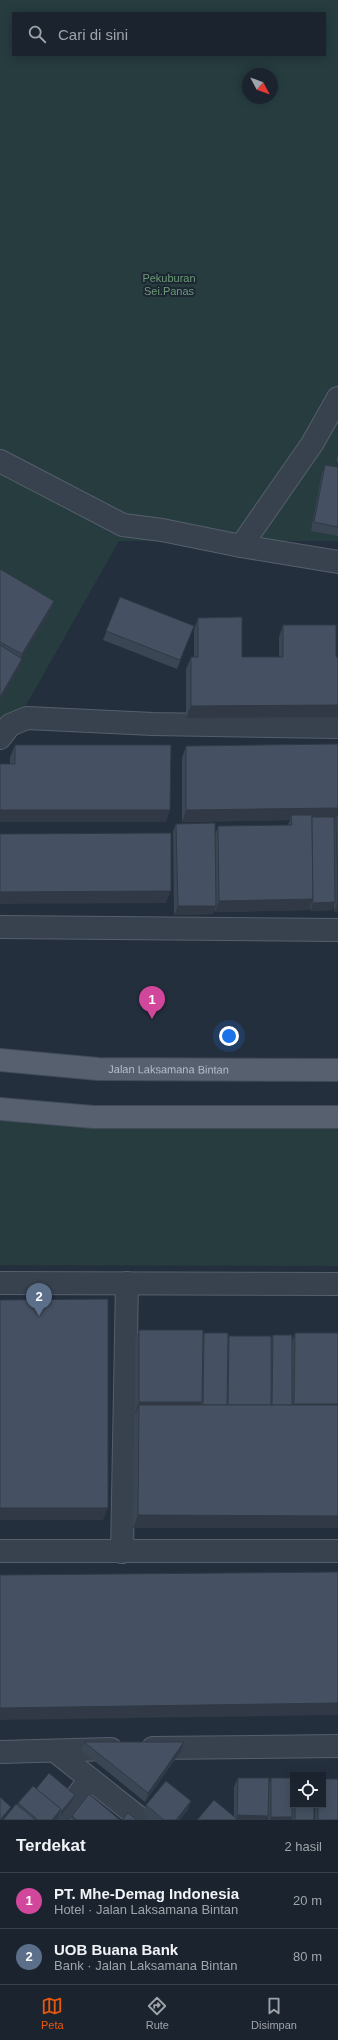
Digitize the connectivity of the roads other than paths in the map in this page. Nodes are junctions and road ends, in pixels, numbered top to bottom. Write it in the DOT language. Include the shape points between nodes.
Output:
graph roads {
  1 [pos="338,398"];
  2 [pos="0,460"];
  3 [pos="241,546"];
  4 [pos="338,562"];
  5 [pos="338,727"];
  6 [pos="0,738"];
  7 [pos="0,927"];
  8 [pos="338,930"];
  9 [pos="0,1060"];
  10 [pos="338,1070"];
  11 [pos="0,1109"];
  12 [pos="338,1117"];
  13 [pos="0,1283"];
  14 [pos="127,1283"];
  15 [pos="338,1284"];
  16 [pos="0,1551"];
  17 [pos="338,1551"];
  18 [pos="122,1552"];
  19 [pos="338,1746"];
  20 [pos="55,1750"];
  21 [pos="0,1752"];
  22 [pos="90,1779"];
  23 [pos="59,1820"];
  24 [pos="142,1820"];
  1 -- 3 [label="street" via="312,444"];
  2 -- 3 [label="street" via="123,525"];
  3 -- 4 [label="street"];
  5 -- 6 [label="street" via="153,724 27,718 10,725"];
  7 -- 8 [label="street"];
  9 -- 10 [label="main road, Jalan Laksamana Bintan" via="98,1069"];
  11 -- 12 [label="main road" via="93,1117"];
  13 -- 14 [label="street"];
  14 -- 15 [label="street"];
  14 -- 18 [label="street"];
  16 -- 18 [label="street"];
  17 -- 18 [label="street"];
  19 -- 20 [label="street"];
  20 -- 21 [label="street"];
  20 -- 22 [label="street"];
  22 -- 23 [label="street"];
  22 -- 24 [label="street"];
}
